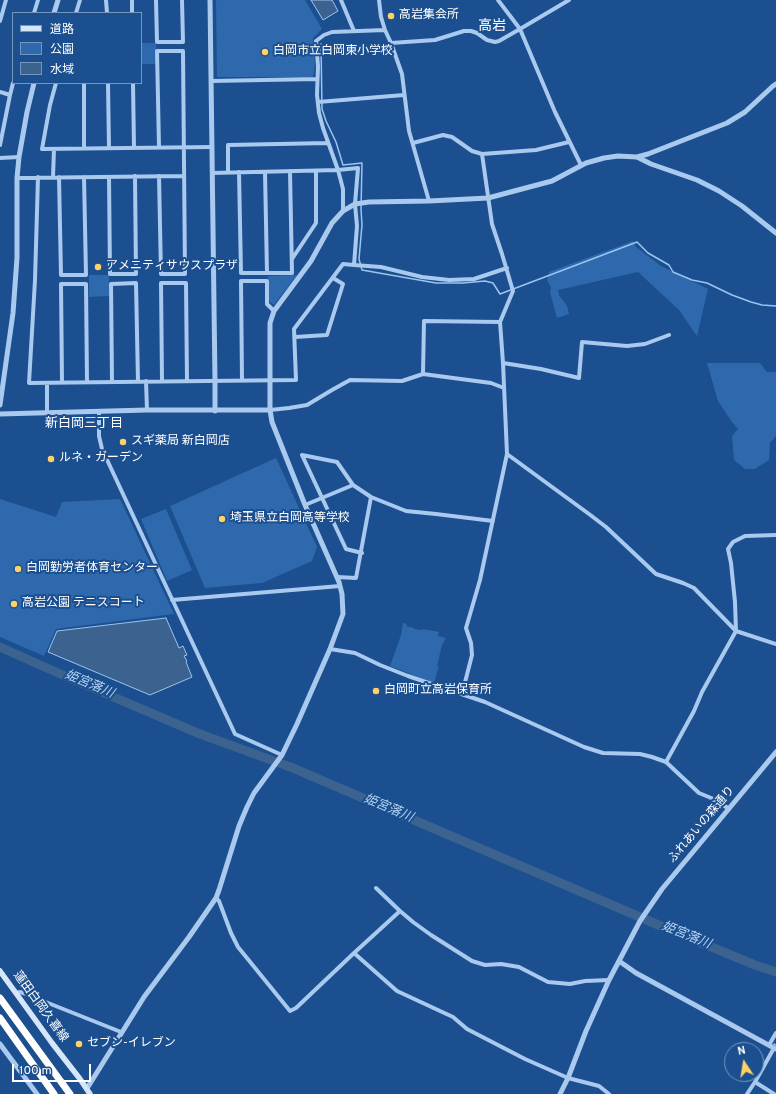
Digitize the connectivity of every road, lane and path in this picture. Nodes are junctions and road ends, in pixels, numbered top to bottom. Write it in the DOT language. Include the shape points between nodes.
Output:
graph roads {
  1 [pos="6,0"];
  2 [pos="38,0"];
  3 [pos="58,0"];
  4 [pos="80,0"];
  5 [pos="106,0"];
  6 [pos="132,0"];
  7 [pos="156,0"];
  8 [pos="182,0"];
  9 [pos="210,0"];
  10 [pos="341,0"];
  11 [pos="379,0"];
  12 [pos="498,0"];
  13 [pos="569,0"];
  14 [pos="34,12"];
  15 [pos="54,12"];
  16 [pos="76,12"];
  17 [pos="106,12"];
  18 [pos="132,12"];
  19 [pos="0,21"];
  20 [pos="520,29"];
  21 [pos="385,30"];
  22 [pos="354,31"];
  23 [pos="392,43"];
  24 [pos="317,79"];
  25 [pos="211,81"];
  26 [pos="13,84"];
  27 [pos="34,84"];
  28 [pos="56,84"];
  29 [pos="84,84"];
  30 [pos="108,84"];
  31 [pos="133,84"];
  32 [pos="776,84"];
  33 [pos="0,92"];
  34 [pos="10,95"];
  35 [pos="404,95"];
  36 [pos="318,102"];
  37 [pos="570,142"];
  38 [pos="328,143"];
  39 [pos="413,143"];
  40 [pos="0,145"];
  41 [pos="184,147"];
  42 [pos="212,147"];
  43 [pos="84,148"];
  44 [pos="109,148"];
  45 [pos="134,148"];
  46 [pos="159,148"];
  47 [pos="54,149"];
  48 [pos="482,154"];
  49 [pos="19,157"];
  50 [pos="637,157"];
  51 [pos="0,158"];
  52 [pos="581,165"];
  53 [pos="338,170"];
  54 [pos="290,171"];
  55 [pos="316,171"];
  56 [pos="228,172"];
  57 [pos="239,172"];
  58 [pos="265,172"];
  59 [pos="212,173"];
  60 [pos="135,176"];
  61 [pos="159,176"];
  62 [pos="184,176"];
  63 [pos="38,177"];
  64 [pos="54,177"];
  65 [pos="59,177"];
  66 [pos="84,177"];
  67 [pos="109,177"];
  68 [pos="17,178"];
  69 [pos="488,198"];
  70 [pos="429,201"];
  71 [pos="355,204"];
  72 [pos="343,211"];
  73 [pos="776,233"];
  74 [pos="292,260"];
  75 [pos="354,265"];
  76 [pos="507,268"];
  77 [pos="267,273"];
  78 [pos="333,278"];
  79 [pos="274,311"];
  80 [pos="500,322"];
  81 [pos="669,335"];
  82 [pos="295,337"];
  83 [pos="503,363"];
  84 [pos="423,374"];
  85 [pos="242,380"];
  86 [pos="270,380"];
  87 [pos="162,381"];
  88 [pos="187,381"];
  89 [pos="215,381"];
  90 [pos="62,382"];
  91 [pos="87,382"];
  92 [pos="112,382"];
  93 [pos="138,382"];
  94 [pos="146,382"];
  95 [pos="47,383"];
  96 [pos="504,388"];
  97 [pos="0,405"];
  98 [pos="147,410"];
  99 [pos="215,410"];
  100 [pos="270,410"];
  101 [pos="99,411"];
  102 [pos="47,413"];
  103 [pos="0,414"];
  104 [pos="507,454"];
  105 [pos="353,485"];
  106 [pos="371,497"];
  107 [pos="322,498"];
  108 [pos="305,505"];
  109 [pos="493,521"];
  110 [pos="776,535"];
  111 [pos="362,553"];
  112 [pos="337,578"];
  113 [pos="340,586"];
  114 [pos="172,600"];
  115 [pos="736,631"];
  116 [pos="776,644"];
  117 [pos="330,649"];
  118 [pos="462,694"];
  119 [pos="776,752"];
  120 [pos="282,755"];
  121 [pos="666,762"];
  122 [pos="729,809"];
  123 [pos="376,888"];
  124 [pos="216,898"];
  125 [pos="400,911"];
  126 [pos="354,953"];
  127 [pos="619,962"];
  128 [pos="0,971"];
  129 [pos="609,980"];
  130 [pos="16,993"];
  131 [pos="0,998"];
  132 [pos="0,1018"];
  133 [pos="122,1032"];
  134 [pos="776,1033"];
  135 [pos="0,1044"];
  136 [pos="773,1047"];
  137 [pos="764,1064"];
  138 [pos="568,1078"];
  139 [pos="755,1082"];
  140 [pos="87,1088"];
  141 [pos="37,1094"];
  142 [pos="54,1094"];
  143 [pos="70,1094"];
  144 [pos="90,1094"];
  145 [pos="560,1094"];
  146 [pos="609,1094"];
  147 [pos="747,1094"];
  148 [pos="774,1094"];
  1 -- 19 [label="street"];
  2 -- 14 [label="street"];
  3 -- 15 [label="street"];
  4 -- 16 [label="street"];
  5 -- 17 [label="street"];
  6 -- 18 [label="street"];
  7 -- 8 [label="street" via="157,42 183,42"];
  9 -- 25 [label="street"];
  10 -- 22 [label="street"];
  11 -- 21 [label="street"];
  12 -- 20 [label="street"];
  13 -- 20 [label="street"];
  20 -- 23 [label="street" via="495,42 471,30 464,30 435,40"];
  20 -- 37 [label="street"];
  21 -- 22 [label="street"];
  21 -- 23 [label="street"];
  22 -- 24 [label="street" via="332,32 316,41"];
  23 -- 35 [label="street" via="402,74"];
  24 -- 25 [label="street"];
  24 -- 36 [label="street"];
  25 -- 42 [label="street"];
  26 -- 34 [label="street"];
  27 -- 49 [label="street"];
  28 -- 47 [label="street" via="42,149"];
  29 -- 43 [label="street"];
  30 -- 44 [label="street"];
  31 -- 45 [label="street"];
  32 -- 50 [label="street" via="727,123"];
  33 -- 34 [label="street"];
  34 -- 40 [label="street"];
  35 -- 36 [label="street"];
  35 -- 39 [label="street"];
  36 -- 38 [label="street"];
  37 -- 48 [label="street" via="536,150"];
  37 -- 52 [label="street"];
  38 -- 53 [label="street"];
  38 -- 56 [label="street" via="228,145"];
  39 -- 48 [label="street" via="443,135 452,137 472,151"];
  39 -- 70 [label="street"];
  41 -- 42 [label="street"];
  41 -- 46 [label="street"];
  41 -- 46 [label="street" via="183,51 158,51"];
  41 -- 62 [label="street"];
  42 -- 59 [label="street"];
  43 -- 44 [label="street"];
  43 -- 47 [label="street"];
  44 -- 45 [label="street"];
  45 -- 46 [label="street"];
  47 -- 64 [label="street"];
  48 -- 69 [label="street"];
  49 -- 51 [label="street"];
  49 -- 68 [label="street"];
  50 -- 52 [label="street" via="604,158"];
  50 -- 73 [label="street" via="719,191"];
  52 -- 69 [label="street" via="552,181"];
  53 -- 55 [label="street"];
  53 -- 71 [label="street" via="358,168"];
  53 -- 72 [label="street" via="343,189"];
  54 -- 55 [label="street"];
  54 -- 58 [label="street"];
  54 -- 74 [label="street"];
  55 -- 74 [label="street" via="316,223"];
  56 -- 57 [label="street"];
  56 -- 59 [label="street"];
  57 -- 58 [label="street"];
  57 -- 77 [label="street" via="241,273"];
  58 -- 77 [label="street"];
  59 -- 89 [label="street"];
  60 -- 61 [label="street"];
  60 -- 67 [label="street"];
  60 -- 67 [label="street" via="136,274 110,274"];
  61 -- 62 [label="street"];
  61 -- 62 [label="street" via="161,274 186,274"];
  63 -- 64 [label="street"];
  63 -- 68 [label="street"];
  63 -- 95 [label="street" via="29,383"];
  64 -- 65 [label="street"];
  65 -- 66 [label="street"];
  65 -- 66 [label="street" via="61,275 86,274"];
  66 -- 67 [label="street"];
  68 -- 97 [label="street" via="17,258 13,313"];
  69 -- 70 [label="street"];
  69 -- 76 [label="street" via="492,224"];
  70 -- 71 [label="street"];
  71 -- 72 [label="street"];
  71 -- 75 [label="street" via="357,226"];
  72 -- 79 [label="street" via="332,224 311,261"];
  74 -- 77 [label="street" via="292,273"];
  75 -- 76 [label="street" via="381,267 422,277 449,280 474,279"];
  75 -- 78 [label="street" via="343,264"];
  76 -- 80 [label="street" via="513,291"];
  78 -- 82 [label="street" via="294,328"];
  78 -- 82 [label="street" via="343,284 328,335"];
  79 -- 85 [label="street" via="267,304 267,281 241,281"];
  79 -- 86 [label="street" via="270,323"];
  80 -- 83 [label="street"];
  80 -- 84 [label="street" via="424,321"];
  81 -- 83 [label="street" via="645,344 627,346 582,342 579,378"];
  82 -- 86 [label="street" via="296,380"];
  83 -- 96 [label="street"];
  84 -- 96 [label="street" via="491,383"];
  84 -- 100 [label="street" via="402,381 350,380 307,405"];
  85 -- 86 [label="street"];
  85 -- 89 [label="street"];
  86 -- 100 [label="street"];
  87 -- 88 [label="street"];
  87 -- 88 [label="street" via="161,283 186,283"];
  87 -- 94 [label="street"];
  88 -- 89 [label="street"];
  89 -- 99 [label="street"];
  90 -- 91 [label="street"];
  90 -- 91 [label="street" via="61,284 86,284"];
  90 -- 95 [label="street"];
  91 -- 92 [label="street"];
  92 -- 93 [label="street"];
  92 -- 93 [label="street" via="111,284 124,283 136,283"];
  93 -- 94 [label="street"];
  94 -- 98 [label="street"];
  95 -- 102 [label="street"];
  96 -- 104 [label="street"];
  98 -- 99 [label="street"];
  98 -- 101 [label="street"];
  99 -- 100 [label="street"];
  100 -- 108 [label="street" via="272,422"];
  101 -- 102 [label="street"];
  101 -- 114 [label="street" via="102,449"];
  102 -- 103 [label="street"];
  104 -- 109 [label="street"];
  104 -- 115 [label="street" via="606,527 656,574 694,588"];
  105 -- 106 [label="street"];
  105 -- 107 [label="street"];
  105 -- 107 [label="street" via="337,462 302,455"];
  106 -- 109 [label="street" via="406,511"];
  106 -- 111 [label="street"];
  107 -- 108 [label="street"];
  107 -- 111 [label="street" via="346,549"];
  108 -- 112 [label="street"];
  109 -- 118 [label="street" via="466,628 472,654"];
  110 -- 115 [label="street" via="745,536 732,542 728,548"];
  111 -- 112 [label="street" via="356,578"];
  112 -- 113 [label="street"];
  113 -- 114 [label="street"];
  113 -- 117 [label="street" via="342,614"];
  114 -- 120 [label="street" via="235,734"];
  115 -- 116 [label="street"];
  115 -- 121 [label="street"];
  117 -- 118 [label="street" via="355,653 380,665"];
  117 -- 120 [label="street"];
  118 -- 121 [label="street" via="603,753 640,754"];
  119 -- 122 [label="street, ふれあいの森通り"];
  120 -- 124 [label="street" via="254,793 247,807"];
  121 -- 122 [label="street" via="699,793"];
  122 -- 127 [label="street, ふれあいの森通り" via="662,889 640,921"];
  123 -- 125 [label="street"];
  124 -- 126 [label="street" via="238,947 290,1011"];
  124 -- 133 [label="street" via="144,997"];
  125 -- 126 [label="street"];
  125 -- 129 [label="street" via="431,935 472,961 485,966 501,964 519,967 548,982 570,984"];
  126 -- 138 [label="street" via="397,991 453,1017 466,1030"];
  127 -- 129 [label="street"];
  127 -- 136 [label="street"];
  128 -- 130 [label="main road, 蓮田白岡久喜線"];
  129 -- 138 [label="street"];
  130 -- 133 [label="street" via="36,997"];
  130 -- 140 [label="main road, 蓮田白岡久喜線"];
  131 -- 143 [label="highway"];
  132 -- 142 [label="highway"];
  133 -- 140 [label="street"];
  134 -- 136 [label="street"];
  135 -- 141 [label="street"];
  136 -- 137 [label="street"];
  138 -- 145 [label="street"];
  138 -- 146 [label="street" via="599,1086"];
  139 -- 147 [label="street"];
  139 -- 148 [label="street"];
  140 -- 144 [label="main road, 蓮田白岡久喜線"];
}
